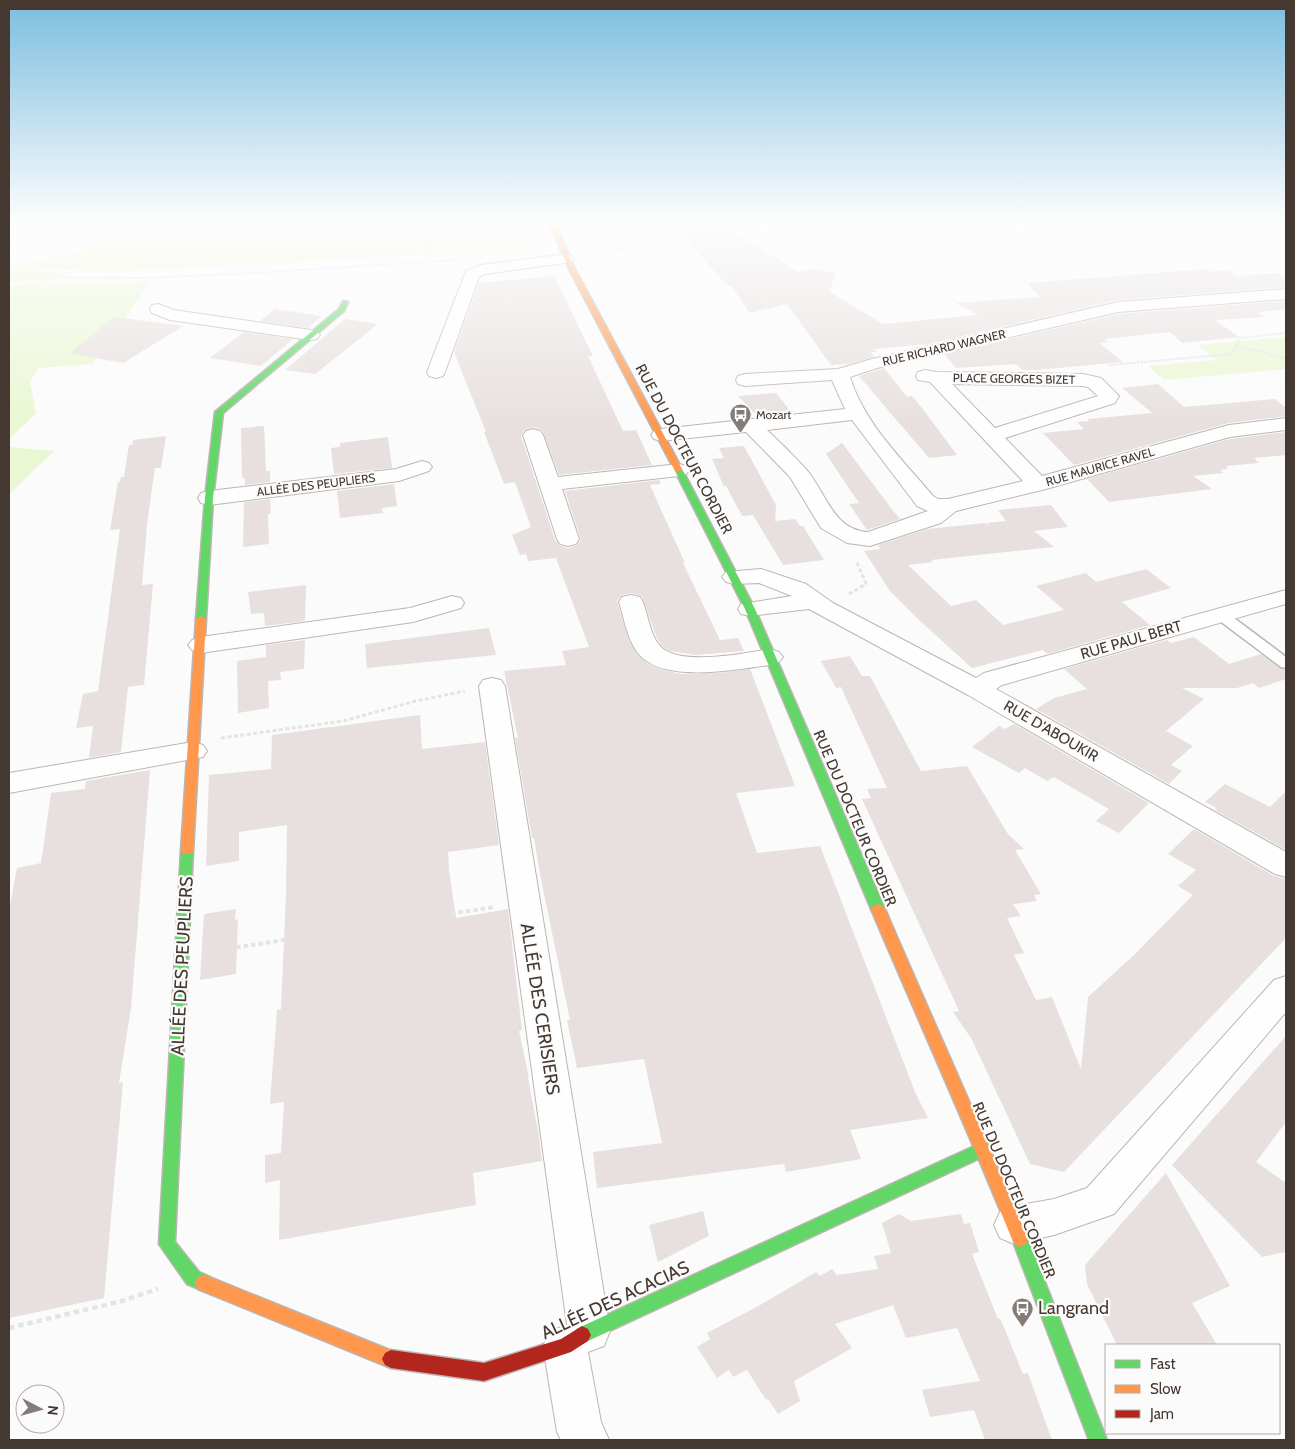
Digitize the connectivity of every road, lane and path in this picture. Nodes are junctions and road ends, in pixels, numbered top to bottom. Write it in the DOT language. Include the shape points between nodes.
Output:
graph roads {
  1 [pos="466,290"];
  2 [pos="583,290"];
  3 [pos="1286,294"];
  4 [pos="345,302"];
  5 [pos="158,308"];
  6 [pos="1286,333"];
  7 [pos="311,335"];
  8 [pos="1236,346"];
  9 [pos="1286,358"];
  10 [pos="872,364"];
  11 [pos="436,372"];
  12 [pos="840,374"];
  13 [pos="936,378"];
  14 [pos="745,380"];
  15 [pos="1090,381"];
  16 [pos="856,414"];
  17 [pos="1286,424"];
  18 [pos="751,425"];
  19 [pos="533,435"];
  20 [pos="661,435"];
  21 [pos="990,436"];
  22 [pos="422,467"];
  23 [pos="679,470"];
  24 [pos="549,484"];
  25 [pos="1038,484"];
  26 [pos="209,498"];
  27 [pos="948,506"];
  28 [pos="855,538"];
  29 [pos="568,539"];
  30 [pos="734,577"];
  31 [pos="859,589"];
  32 [pos="1286,597"];
  33 [pos="814,601"];
  34 [pos="631,602"];
  35 [pos="452,603"];
  36 [pos="750,609"];
  37 [pos="1221,615"];
  38 [pos="201,645"];
  39 [pos="770,657"];
  40 [pos="665,662"];
  41 [pos="1286,664"];
  42 [pos="492,686"];
  43 [pos="978,689"];
  44 [pos="193,747"];
  45 [pos="9,783"];
  46 [pos="1286,866"];
  47 [pos="524,902"];
  48 [pos="182,956"];
  49 [pos="1286,989"];
  50 [pos="983,1149"];
  51 [pos="1014,1225"];
  52 [pos="193,1278"];
  53 [pos="9,1328"];
  54 [pos="577,1339"];
  55 [pos="586,1440"];
  56 [pos="1098,1440"];
  1 -- 11 [label="street"];
  2 -- 20 [label="street, RUE DU DOCTEUR CORDIER"];
  3 -- 10 [label="street, RUE RICHARD WAGNER" via="1118,307"];
  4 -- 7 [label="street, ALLÉE DES PEUPLIERS" via="342,310"];
  5 -- 7 [label="street" via="170,315"];
  6 -- 8 [label="path" via="1239,338"];
  7 -- 26 [label="street, ALLÉE DES PEUPLIERS" via="220,412"];
  8 -- 9 [label="path"];
  8 -- 15 [label="path" via="1232,354 1098,366"];
  10 -- 12 [label="street, RUE RICHARD WAGNER"];
  10 -- 13 [label="street, PLACE GEORGES BIZET"];
  12 -- 14 [label="street, RUE RICHARD WAGNER"];
  12 -- 16 [label="street"];
  13 -- 15 [label="street, PLACE GEORGES BIZET"];
  13 -- 21 [label="street"];
  15 -- 21 [label="street, PLACE GEORGES BIZET" via="1109,396 1108,399"];
  16 -- 18 [label="street"];
  16 -- 27 [label="street" via="925,502"];
  17 -- 25 [label="street, RUE MAURICE RAVEL" via="1229,431"];
  18 -- 20 [label="street"];
  18 -- 28 [label="street" via="799,474 829,523"];
  19 -- 24 [label="street"];
  20 -- 23 [label="street, RUE DU DOCTEUR CORDIER"];
  21 -- 25 [label="street"];
  22 -- 26 [label="street, ALLÉE DES PEUPLIERS" via="400,475"];
  23 -- 24 [label="street"];
  23 -- 30 [label="street, RUE DU DOCTEUR CORDIER"];
  24 -- 29 [label="street"];
  25 -- 27 [label="street, RUE MAURICE RAVEL"];
  26 -- 38 [label="street, ALLÉE DES PEUPLIERS"];
  27 -- 28 [label="street, RUE MAURICE RAVEL" via="933,518 919,523 870,539"];
  28 -- 31 [label="path" via="851,548 866,584"];
  30 -- 33 [label="street, RUE D'ABOUKIR" via="761,576 797,589"];
  30 -- 36 [label="street, RUE DU DOCTEUR CORDIER"];
  32 -- 37 [label="street, RUE PAUL BERT"];
  33 -- 36 [label="street"];
  33 -- 43 [label="street, RUE D'ABOUKIR"];
  34 -- 40 [label="street" via="649,650"];
  35 -- 38 [label="street" via="413,615"];
  36 -- 39 [label="street, RUE DU DOCTEUR CORDIER"];
  37 -- 41 [label="lane"];
  37 -- 43 [label="street, RUE PAUL BERT" via="993,679"];
  38 -- 44 [label="street, ALLÉE DES PEUPLIERS"];
  39 -- 40 [label="street" via="691,665"];
  39 -- 50 [label="street, RUE DU DOCTEUR CORDIER"];
  40 -- 42 [label="path" via="655,669"];
  42 -- 44 [label="path" via="416,701 344,721"];
  42 -- 47 [label="street, ALLÉE DES CERISIERS"];
  43 -- 46 [label="street, RUE D'ABOUKIR"];
  44 -- 45 [label="street"];
  44 -- 48 [label="street, ALLÉE DES PEUPLIERS"];
  47 -- 48 [label="path"];
  47 -- 54 [label="street, ALLÉE DES CERISIERS"];
  48 -- 52 [label="street, ALLÉE DES PEUPLIERS" via="167,1244"];
  49 -- 51 [label="street" via="1100,1202 1054,1217"];
  50 -- 51 [label="street, RUE DU DOCTEUR CORDIER"];
  50 -- 54 [label="street, ALLÉE DES ACACIAS"];
  51 -- 56 [label="street, RUE DU DOCTEUR CORDIER"];
  52 -- 53 [label="path" via="122,1301"];
  52 -- 54 [label="street, ALLÉE DES ACACIAS" via="388,1359 484,1372"];
  54 -- 55 [label="street, ALLÉE DES CERISIERS" via="580,1432"];
}
